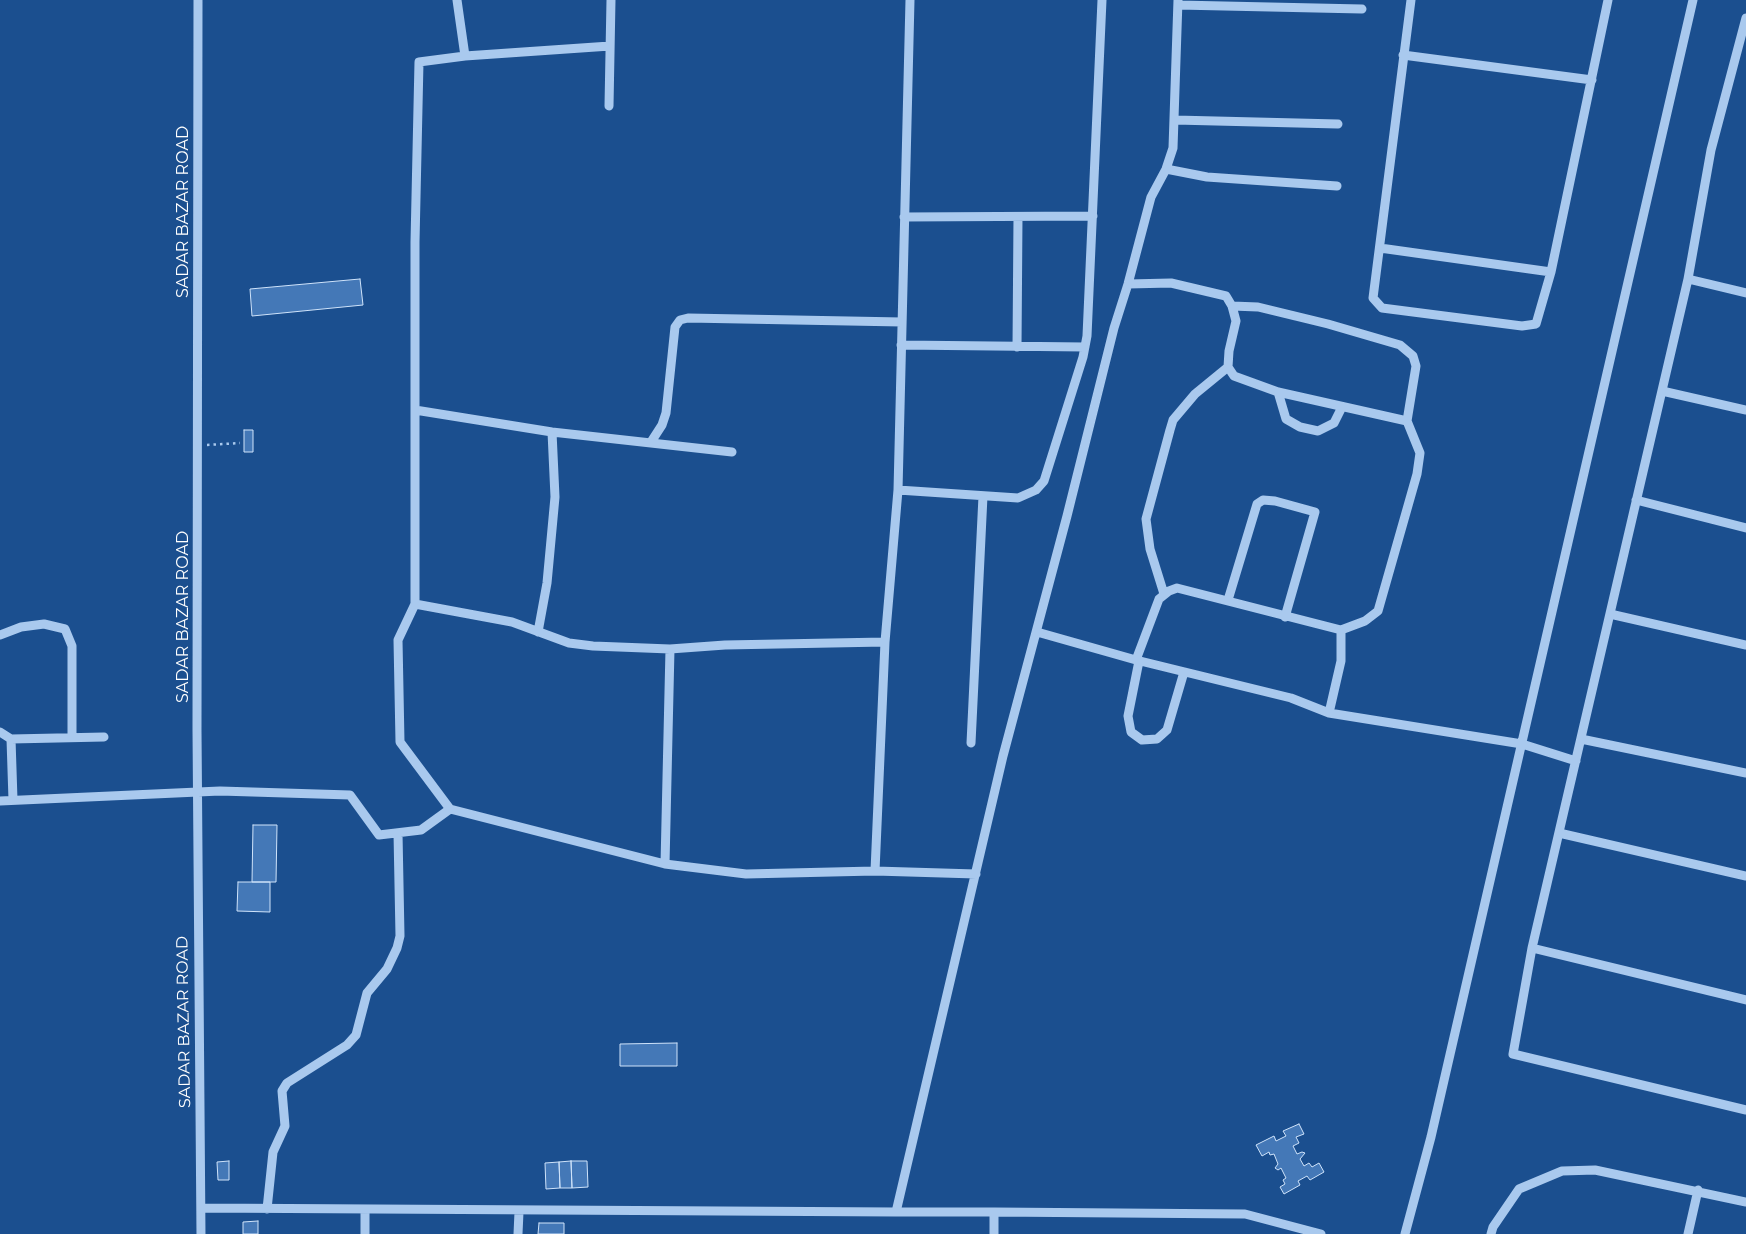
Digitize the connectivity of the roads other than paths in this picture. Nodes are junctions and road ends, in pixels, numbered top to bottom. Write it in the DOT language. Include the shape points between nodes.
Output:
graph roads {
  1 [pos="198,0"];
  2 [pos="457,0"];
  3 [pos="611,0"];
  4 [pos="910,0"];
  5 [pos="1102,0"];
  6 [pos="1411,0"];
  7 [pos="1608,0"];
  8 [pos="1693,0"];
  9 [pos="1178,2"];
  10 [pos="1362,8"];
  11 [pos="1746,18"];
  12 [pos="610,46"];
  13 [pos="1403,55"];
  14 [pos="466,56"];
  15 [pos="1592,80"];
  16 [pos="609,106"];
  17 [pos="1175,120"];
  18 [pos="1338,124"];
  19 [pos="1166,169"];
  20 [pos="1337,186"];
  21 [pos="1093,216"];
  22 [pos="904,217"];
  23 [pos="1018,217"];
  24 [pos="1380,248"];
  25 [pos="1551,272"];
  26 [pos="1688,279"];
  27 [pos="1128,284"];
  28 [pos="1746,293"];
  29 [pos="1232,306"];
  30 [pos="902,322"];
  31 [pos="901,346"];
  32 [pos="1017,346"];
  33 [pos="1085,347"];
  34 [pos="1228,367"];
  35 [pos="1662,391"];
  36 [pos="1278,392"];
  37 [pos="1342,407"];
  38 [pos="415,410"];
  39 [pos="1746,410"];
  40 [pos="1407,421"];
  41 [pos="552,432"];
  42 [pos="651,442"];
  43 [pos="732,452"];
  44 [pos="898,490"];
  45 [pos="983,496"];
  46 [pos="1636,500"];
  47 [pos="1746,528"];
  48 [pos="1164,594"];
  49 [pos="1228,600"];
  50 [pos="415,604"];
  51 [pos="1610,614"];
  52 [pos="1285,617"];
  53 [pos="1341,630"];
  54 [pos="538,632"];
  55 [pos="1037,632"];
  56 [pos="0,635"];
  57 [pos="885,642"];
  58 [pos="1746,645"];
  59 [pos="670,649"];
  60 [pos="1137,661"];
  61 [pos="1184,672"];
  62 [pos="1330,712"];
  63 [pos="0,732"];
  64 [pos="72,737"];
  65 [pos="104,737"];
  66 [pos="1581,739"];
  67 [pos="10,740"];
  68 [pos="971,743"];
  69 [pos="1522,744"];
  70 [pos="1576,761"];
  71 [pos="1746,772"];
  72 [pos="198,792"];
  73 [pos="0,800"];
  74 [pos="13,800"];
  75 [pos="450,809"];
  76 [pos="398,833"];
  77 [pos="1559,833"];
  78 [pos="665,864"];
  79 [pos="875,871"];
  80 [pos="976,874"];
  81 [pos="1746,876"];
  82 [pos="1532,948"];
  83 [pos="1746,1000"];
  84 [pos="1746,1110"];
  85 [pos="1698,1190"];
  86 [pos="1746,1202"];
  87 [pos="201,1208"];
  88 [pos="267,1209"];
  89 [pos="365,1210"];
  90 [pos="519,1212"];
  91 [pos="896,1212"];
  92 [pos="994,1212"];
  93 [pos="201,1234"];
  94 [pos="365,1234"];
  95 [pos="518,1234"];
  96 [pos="994,1234"];
  97 [pos="1321,1234"];
  98 [pos="1405,1234"];
  99 [pos="1491,1234"];
  100 [pos="1688,1234"];
  1 -- 72 [label="street, SADAR BAZAR ROAD"];
  2 -- 14 [label="street"];
  3 -- 12 [label="street"];
  4 -- 22 [label="street"];
  5 -- 21 [label="street"];
  6 -- 13 [label="street"];
  7 -- 15 [label="street"];
  8 -- 69 [label="street"];
  9 -- 10 [label="street"];
  9 -- 17 [label="street"];
  11 -- 26 [label="street" via="1711,150"];
  12 -- 14 [label="street"];
  12 -- 16 [label="street"];
  13 -- 15 [label="street"];
  13 -- 24 [label="street"];
  14 -- 38 [label="street" via="419,62"];
  15 -- 25 [label="street"];
  17 -- 18 [label="street"];
  17 -- 19 [label="street" via="1173,148"];
  19 -- 20 [label="street" via="1207,177"];
  19 -- 27 [label="street" via="1151,197"];
  21 -- 23 [label="street"];
  21 -- 33 [label="street"];
  22 -- 23 [label="street"];
  22 -- 30 [label="street"];
  23 -- 32 [label="street"];
  24 -- 25 [label="street"];
  24 -- 25 [label="street" via="1372,298 1382,308 1522,326 1536,324"];
  26 -- 28 [label="street"];
  26 -- 35 [label="street"];
  27 -- 29 [label="street" via="1171,283 1210,291 1226,296"];
  27 -- 55 [label="street"];
  29 -- 34 [label="street" via="1236,321"];
  29 -- 40 [label="street" via="1258,308 1328,324 1408,350 1416,366"];
  30 -- 31 [label="street"];
  30 -- 42 [label="street" via="680,320 675,327 666,413"];
  31 -- 32 [label="street"];
  31 -- 44 [label="street"];
  32 -- 33 [label="street"];
  33 -- 45 [label="street" via="1044,481 1028,496"];
  34 -- 36 [label="street" via="1234,376"];
  34 -- 48 [label="street" via="1195,394 1173,420 1170,430 1146,519 1150,549"];
  35 -- 39 [label="street"];
  35 -- 46 [label="street"];
  36 -- 37 [label="street"];
  36 -- 37 [label="street" via="1286,419 1300,427 1318,431 1334,423"];
  37 -- 40 [label="street"];
  38 -- 41 [label="street"];
  38 -- 50 [label="street"];
  40 -- 53 [label="street" via="1417,443 1419,462 1378,611 1365,621"];
  41 -- 42 [label="street"];
  41 -- 54 [label="street" via="555,498 547,583"];
  42 -- 43 [label="street"];
  44 -- 45 [label="street"];
  44 -- 57 [label="street"];
  45 -- 68 [label="street"];
  46 -- 47 [label="street"];
  46 -- 51 [label="street"];
  48 -- 49 [label="street" via="1177,588"];
  48 -- 60 [label="street" via="1159,599"];
  49 -- 52 [label="street"];
  49 -- 52 [label="street" via="1256,504 1263,500 1276,501 1315,512"];
  50 -- 54 [label="street" via="512,622"];
  50 -- 75 [label="street" via="398,640 400,742"];
  51 -- 58 [label="street"];
  51 -- 66 [label="street"];
  52 -- 53 [label="street"];
  53 -- 62 [label="street" via="1341,661"];
  54 -- 59 [label="street" via="569,643"];
  55 -- 60 [label="street"];
  55 -- 80 [label="street" via="1003,756"];
  56 -- 64 [label="street" via="21,627 44,624 65,628 72,646"];
  57 -- 59 [label="street"];
  57 -- 79 [label="street"];
  59 -- 78 [label="street"];
  60 -- 61 [label="street"];
  60 -- 61 [label="street" via="1128,716 1131,732 1142,740 1157,740 1167,730"];
  61 -- 62 [label="street" via="1291,698"];
  62 -- 69 [label="street"];
  63 -- 67 [label="street"];
  64 -- 65 [label="street"];
  64 -- 67 [label="street"];
  66 -- 70 [label="street"];
  66 -- 71 [label="street"];
  67 -- 74 [label="street"];
  69 -- 70 [label="street"];
  69 -- 98 [label="street"];
  70 -- 77 [label="street"];
  72 -- 74 [label="street"];
  72 -- 76 [label="street" via="350,795 378,835"];
  72 -- 87 [label="street, SADAR BAZAR ROAD"];
  73 -- 74 [label="street"];
  75 -- 76 [label="street" via="422,830"];
  75 -- 78 [label="street"];
  76 -- 88 [label="street" via="400,936 397,948 387,969 367,993 356,1035 347,1045 287,1083 282,1091 285,1126 273,1152"];
  77 -- 81 [label="street"];
  77 -- 82 [label="street"];
  78 -- 79 [label="street" via="746,874"];
  79 -- 80 [label="street"];
  80 -- 91 [label="street"];
  82 -- 83 [label="street"];
  82 -- 84 [label="street" via="1513,1054"];
  85 -- 86 [label="street"];
  85 -- 99 [label="street" via="1595,1170 1562,1171 1520,1189"];
  85 -- 100 [label="street"];
  87 -- 88 [label="street"];
  87 -- 93 [label="street, SADAR BAZAR ROAD"];
  88 -- 89 [label="street"];
  89 -- 90 [label="street"];
  89 -- 94 [label="street"];
  90 -- 91 [label="street"];
  90 -- 95 [label="street"];
  91 -- 92 [label="street"];
  92 -- 96 [label="street"];
  92 -- 97 [label="street" via="1245,1214"];
}
